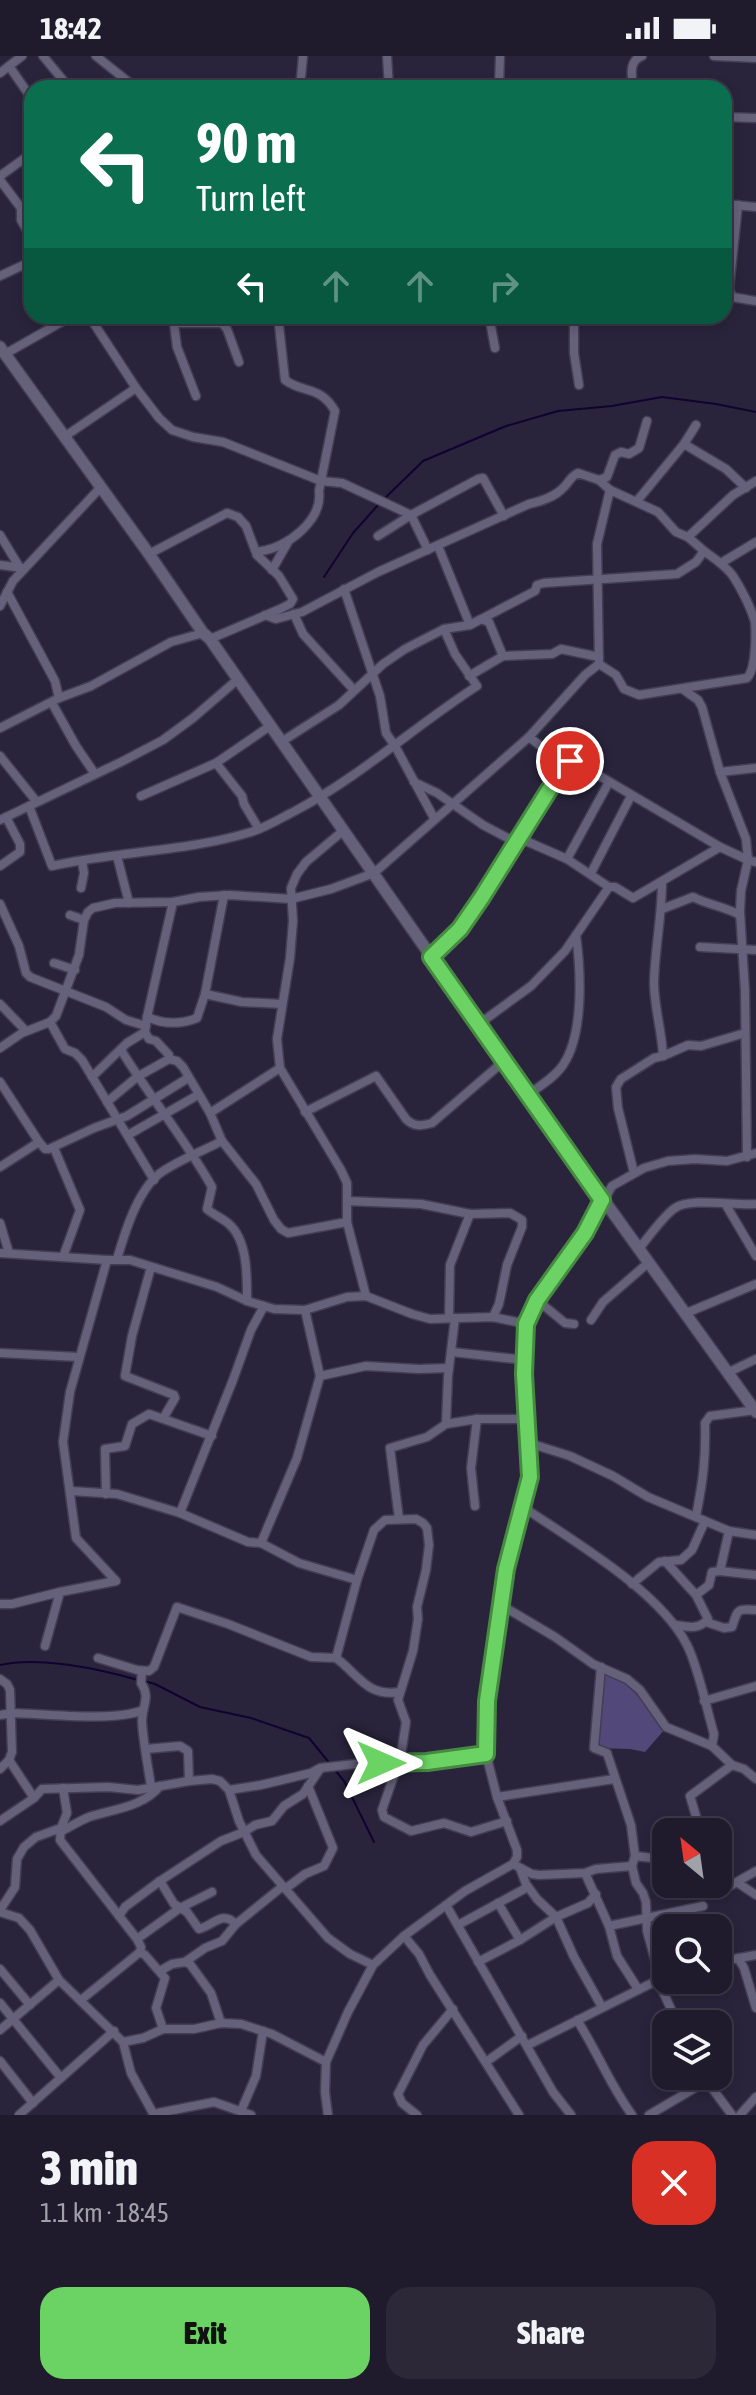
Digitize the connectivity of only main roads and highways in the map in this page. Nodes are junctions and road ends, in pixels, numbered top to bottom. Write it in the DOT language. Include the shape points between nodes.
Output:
graph roads {
  1 [pos="3,351"];
  2 [pos="756,1411"];
  1 -- 2 [label="main road"];
}
